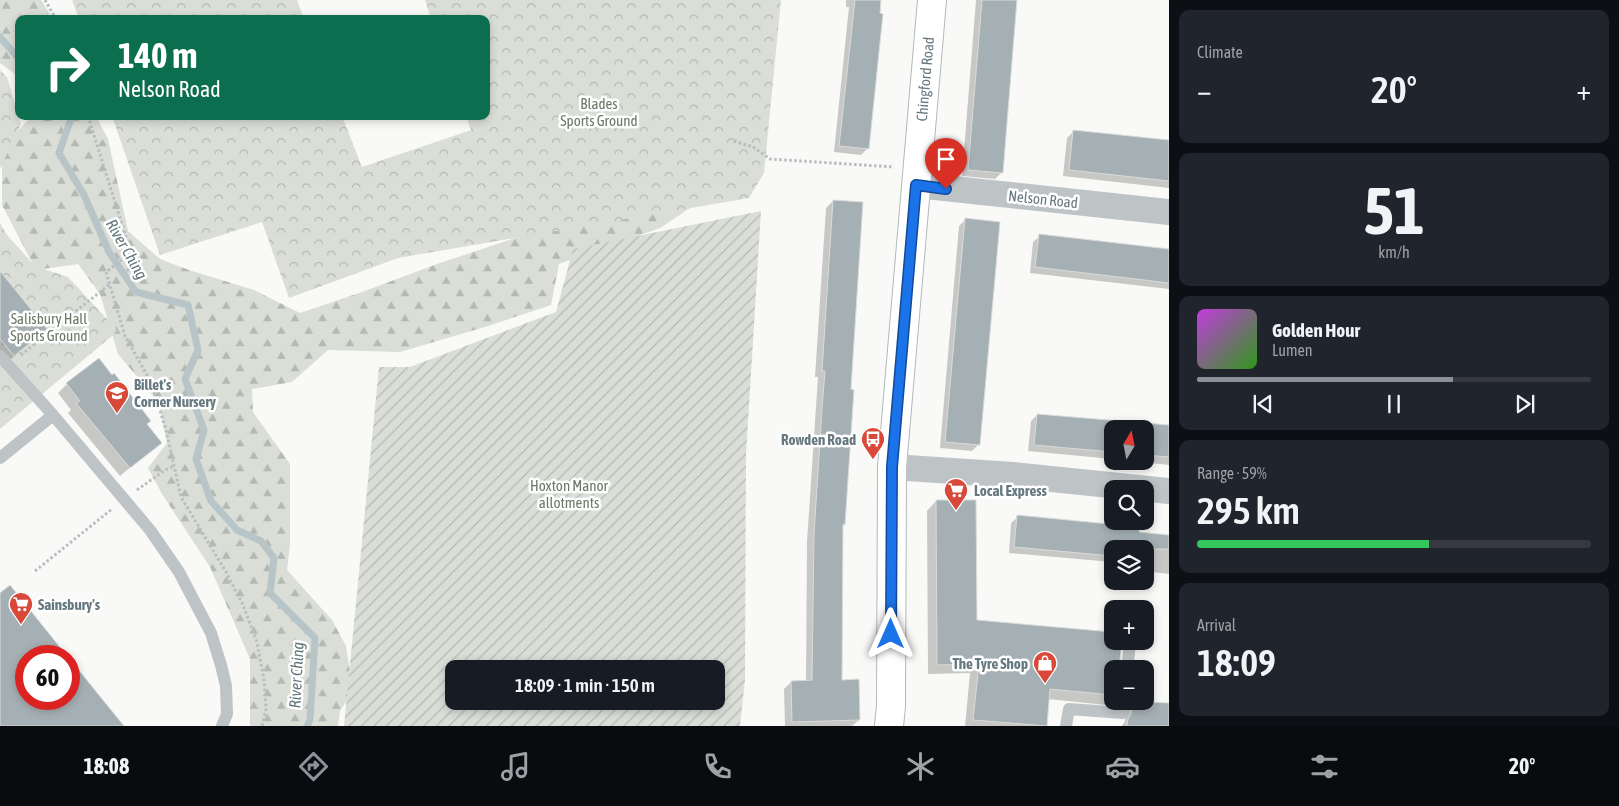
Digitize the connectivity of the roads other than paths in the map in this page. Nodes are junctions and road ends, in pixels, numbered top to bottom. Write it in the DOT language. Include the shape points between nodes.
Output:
graph roads {
  1 [pos="932,0"];
  2 [pos="917,177"];
  3 [pos="1169,212"];
  4 [pos="4,360"];
  5 [pos="52,415"];
  6 [pos="0,458"];
  7 [pos="892,467"];
  8 [pos="1169,490"];
  9 [pos="1123,710"];
  10 [pos="222,726"];
  11 [pos="888,726"];
  12 [pos="1066,726"];
  1 -- 2 [label="main road, Chingford Road"];
  2 -- 3 [label="street, Nelson Road"];
  2 -- 7 [label="main road, Chingford Road"];
  4 -- 5 [label="lane"];
  5 -- 6 [label="lane"];
  5 -- 10 [label="lane" via="112,483 179,572 210,633 221,665 227,714"];
  7 -- 8 [label="street"];
  7 -- 11 [label="main road, Chingford Road" via="891,706"];
  9 -- 12 [label="lane" via="1123,713 1068,709"];
}
